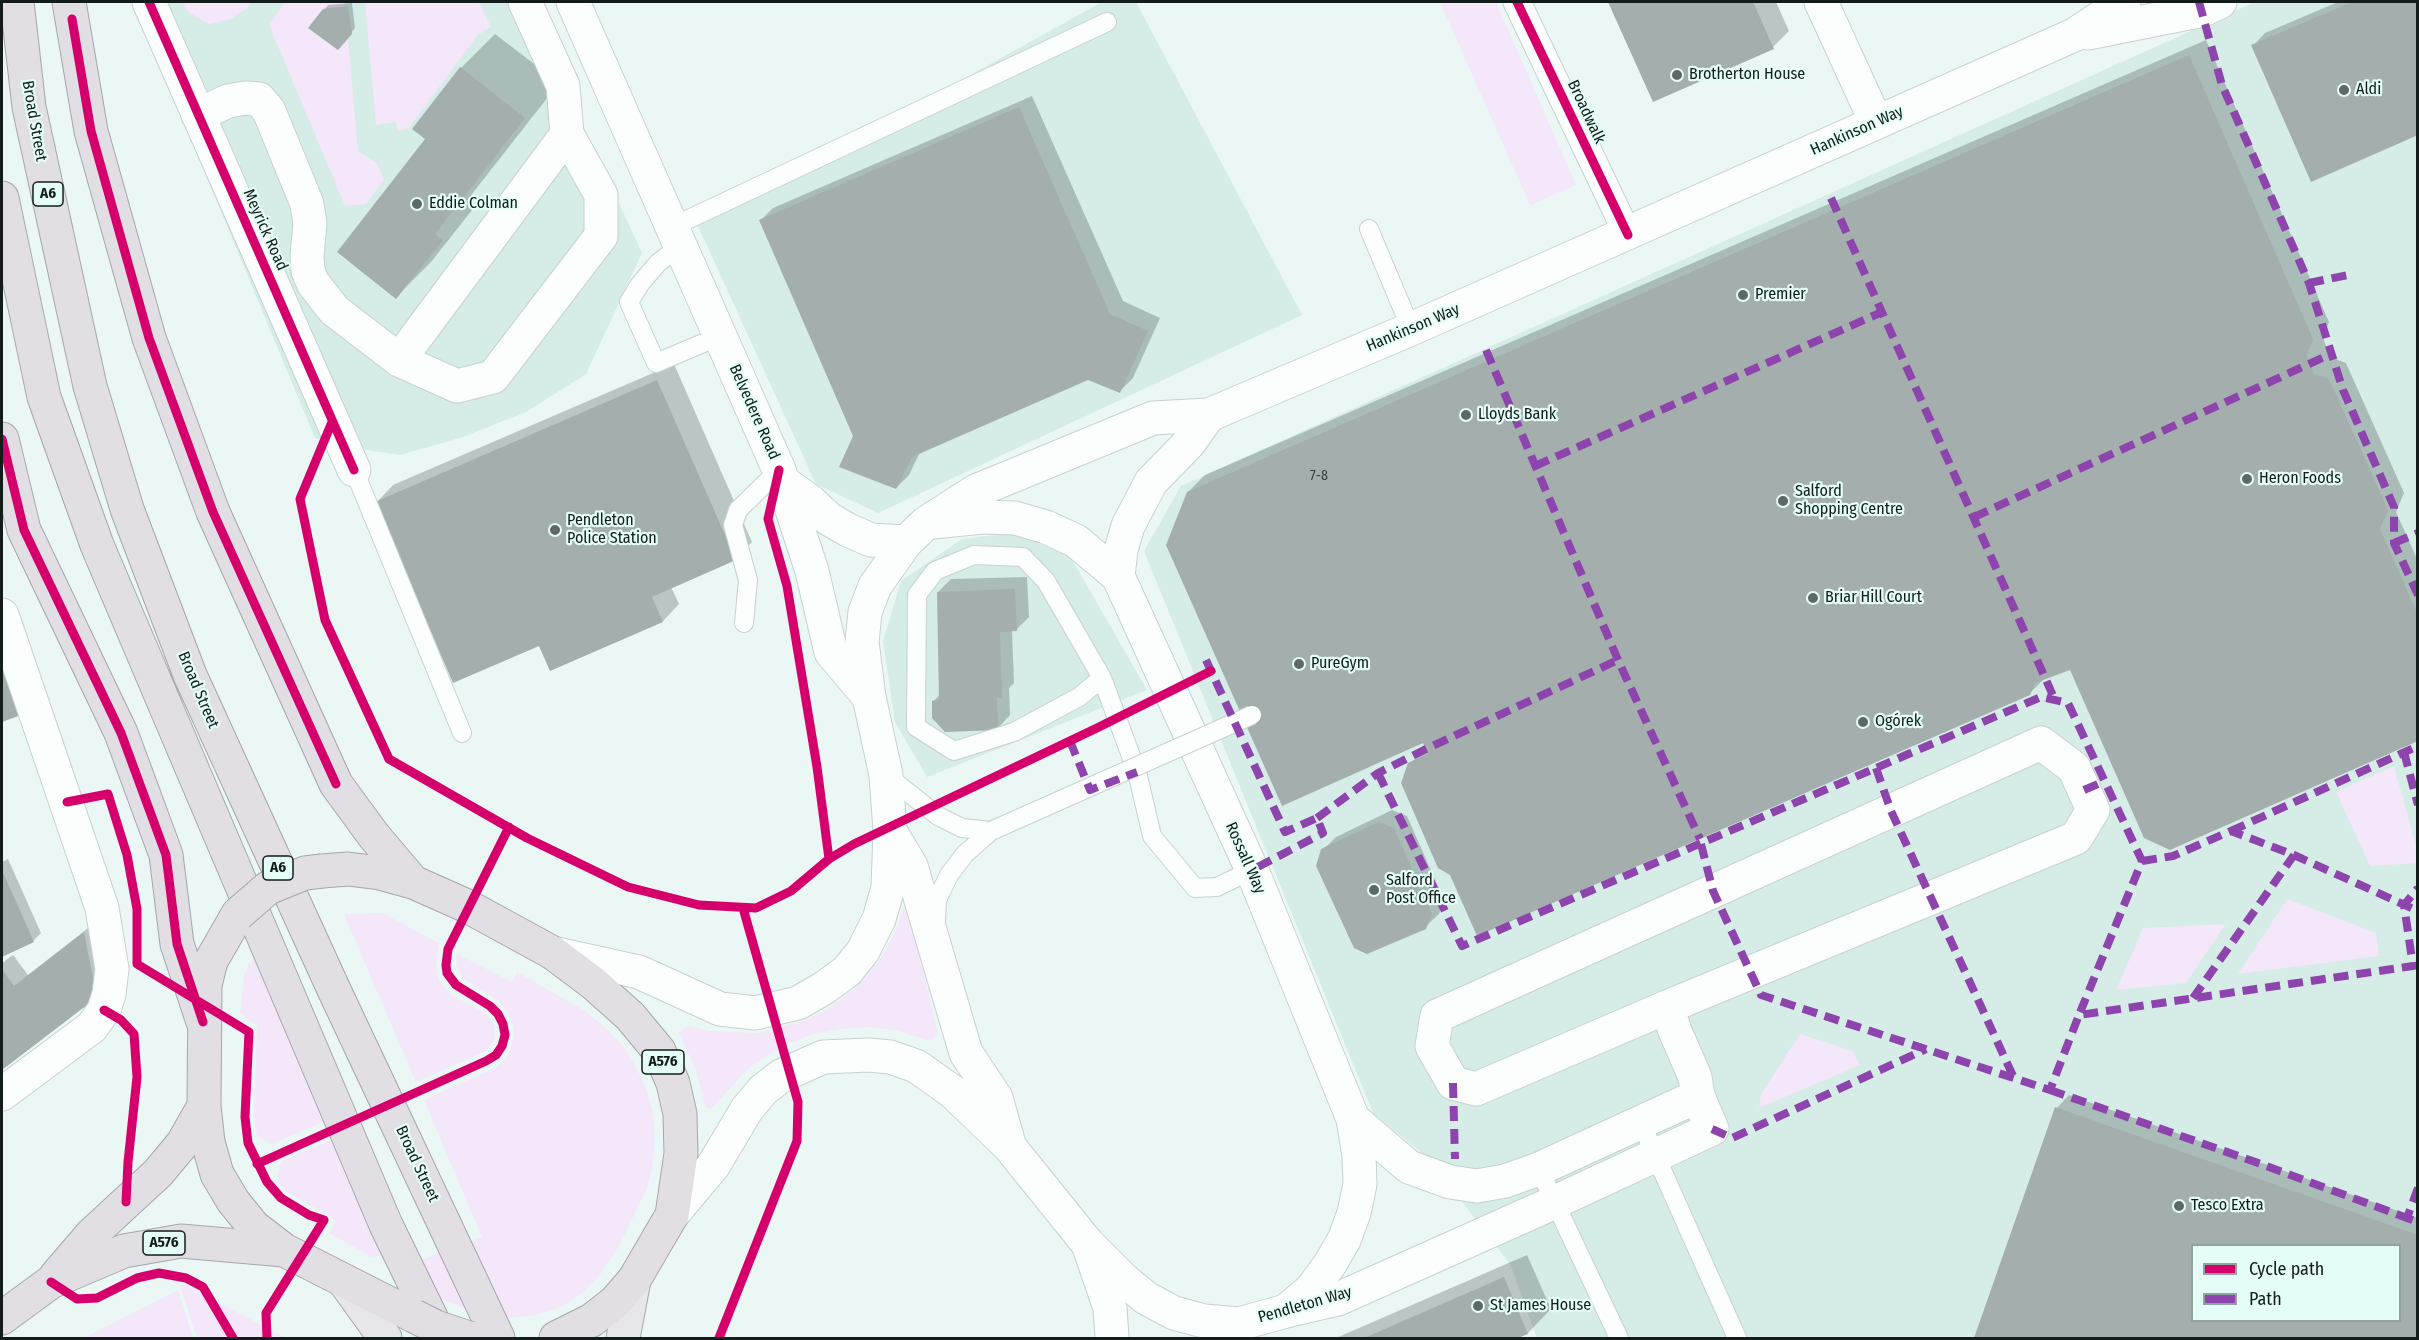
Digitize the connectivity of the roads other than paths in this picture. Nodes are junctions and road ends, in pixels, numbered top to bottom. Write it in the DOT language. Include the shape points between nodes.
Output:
graph roads {
  1 [pos="17,2"];
  2 [pos="69,2"];
  3 [pos="149,2"];
  4 [pos="525,2"];
  5 [pos="573,2"];
  6 [pos="1517,2"];
  7 [pos="1821,2"];
  8 [pos="2124,2"];
  9 [pos="2220,2"];
  10 [pos="1107,22"];
  11 [pos="2074,35"];
  12 [pos="198,115"];
  13 [pos="1876,122"];
  14 [pos="567,134"];
  15 [pos="2,198"];
  16 [pos="1369,229"];
  17 [pos="1628,235"];
  18 [pos="676,237"];
  19 [pos="1411,329"];
  20 [pos="720,336"];
  21 [pos="399,360"];
  22 [pos="1209,415"];
  23 [pos="2,439"];
  24 [pos="354,470"];
  25 [pos="781,476"];
  26 [pos="916,532"];
  27 [pos="1118,576"];
  28 [pos="2,615"];
  29 [pos="744,623"];
  30 [pos="1102,678"];
  31 [pos="869,697"];
  32 [pos="1252,715"];
  33 [pos="462,733"];
  34 [pos="886,775"];
  35 [pos="890,831"];
  36 [pos="991,831"];
  37 [pos="1252,870"];
  38 [pos="413,882"];
  39 [pos="934,940"];
  40 [pos="553,953"];
  41 [pos="1667,1007"];
  42 [pos="203,1022"];
  43 [pos="2,1094"];
  44 [pos="1698,1096"];
  45 [pos="204,1106"];
  46 [pos="1353,1119"];
  47 [pos="1641,1123"];
  48 [pos="1009,1146"];
  49 [pos="1655,1156"];
  50 [pos="1539,1170"];
  51 [pos="1553,1203"];
  52 [pos="672,1215"];
  53 [pos="1088,1244"];
  54 [pos="284,1250"];
  55 [pos="634,1280"];
  56 [pos="344,1281"];
  57 [pos="51,1282"];
  58 [pos="1286,1311"];
  59 [pos="2,1318"];
  60 [pos="1231,1331"];
  61 [pos="385,1338"];
  62 [pos="441,1338"];
  63 [pos="469,1338"];
  64 [pos="498,1338"];
  65 [pos="556,1338"];
  66 [pos="624,1338"];
  67 [pos="1112,1338"];
  68 [pos="1619,1338"];
  69 [pos="1737,1338"];
  1 -- 64 [label="highway, Broad Street / A6" via="29,107 90,386 127,509 190,675"];
  2 -- 38 [label="highway" via="91,131 142,315 213,512 336,784"];
  3 -- 12 [label="street, Meyrick Road"];
  4 -- 14 [label="street" via="563,86"];
  5 -- 18 [label="street, Belvedere Road"];
  6 -- 17 [label="street, Broadwalk"];
  7 -- 13 [label="street"];
  8 -- 11 [label="street, Hankinson Way"];
  9 -- 11 [label="street, Hankinson Way" via="2203,10"];
  10 -- 18 [label="lane"];
  11 -- 13 [label="street, Hankinson Way"];
  12 -- 21 [label="street" via="245,98 259,99 269,111 307,204 308,271 313,284 334,310"];
  12 -- 24 [label="street, Meyrick Road"];
  13 -- 17 [label="street, Hankinson Way"];
  14 -- 21 [label="street"];
  14 -- 21 [label="street" via="601,195 601,236 493,377 456,386"];
  15 -- 62 [label="highway, A6" via="44,397 97,544 386,1225"];
  16 -- 19 [label="lane"];
  17 -- 19 [label="street, Hankinson Way"];
  18 -- 20 [label="street, Belvedere Road"];
  18 -- 20 [label="lane" via="629,302 656,363"];
  19 -- 22 [label="street, Hankinson Way"];
  20 -- 25 [label="street, Belvedere Road"];
  22 -- 26 [label="street, Hankinson Way" via="1153,418 976,491"];
  22 -- 27 [label="street" via="1189,443 1151,482 1128,526"];
  23 -- 42 [label="highway" via="24,530 121,733 166,855 177,944"];
  24 -- 33 [label="lane"];
  25 -- 26 [label="street" via="829,519 871,540"];
  25 -- 29 [label="lane" via="738,510 733,525 748,580"];
  25 -- 31 [label="street, Belvedere Road" via="812,571 831,652"];
  26 -- 27 [label="street" via="981,517 1015,518 1076,541"];
  26 -- 31 [label="street, Hankinson Way" via="875,586 865,612 862,642"];
  27 -- 37 [label="street, Rossall Way"];
  28 -- 43 [label="street" via="102,908 112,969 104,1010 92,1027"];
  30 -- 30 [label="lane" via="1079,697 1014,732 954,751 916,728 917,595 935,571 974,555 1023,557 1046,581"];
  30 -- 37 [label="lane" via="1137,772 1152,836 1172,862 1195,888 1217,886"];
  31 -- 34 [label="street, Belvedere Road"];
  32 -- 36 [label="lane, bridge"];
  34 -- 35 [label="street, Belvedere Road"];
  34 -- 36 [label="lane" via="938,816 962,828"];
  35 -- 39 [label="street" via="911,866"];
  35 -- 40 [label="street, Belvedere Road" via="888,888 879,919 863,951 824,988 798,1003 755,1013 720,1009 639,972"];
  36 -- 39 [label="lane" via="964,854 949,875 937,900"];
  37 -- 46 [label="street, Rossall Way"];
  38 -- 40 [label="highway, A576" via="467,906"];
  38 -- 42 [label="highway, A576, bridge" via="348,869 305,873 268,888 238,914 211,961"];
  39 -- 48 [label="street" via="966,1053 996,1098"];
  40 -- 52 [label="highway, A576" via="630,1016 658,1051 673,1083 680,1114 681,1154"];
  41 -- 41 [label="street" via="1476,1089 1453,1083 1432,1046 1437,1016 2041,743 2074,768 2093,810 2076,838"];
  41 -- 44 [label="street" via="1695,1077"];
  42 -- 45 [label="highway, A576"];
  44 -- 47 [label="street"];
  44 -- 49 [label="street, Pendleton Way" via="1712,1129"];
  45 -- 54 [label="highway, A576" via="217,1174 254,1227"];
  45 -- 57 [label="highway, A576" via="183,1143 158,1173 92,1234"];
  46 -- 50 [label="street" via="1409,1167 1450,1182 1477,1186"];
  46 -- 58 [label="street, Rossall Way" via="1360,1184 1354,1213 1330,1264 1311,1290"];
  47 -- 49 [label="lane"];
  47 -- 50 [label="street"];
  48 -- 52 [label="street, Pendleton Way" via="953,1092 916,1066 890,1057 824,1057 780,1076 763,1090 713,1166"];
  48 -- 53 [label="street, Pendleton Way"];
  49 -- 51 [label="street, Pendleton Way"];
  49 -- 69 [label="lane"];
  50 -- 51 [label="lane"];
  51 -- 58 [label="street, Pendleton Way" via="1338,1299"];
  51 -- 68 [label="lane"];
  52 -- 55 [label="highway, A576"];
  53 -- 60 [label="street, Pendleton Way" via="1146,1298 1174,1313"];
  53 -- 67 [label="street" via="1110,1308"];
  54 -- 56 [label="highway, A576"];
  54 -- 57 [label="highway, A576" via="182,1241 164,1243 124,1251"];
  55 -- 65 [label="highway, A576" via="592,1320"];
  55 -- 66 [label="main road, A576"];
  56 -- 61 [label="main road, A576"];
  56 -- 63 [label="highway, A576, bridge" via="436,1327"];
  57 -- 59 [label="highway, A576"];
  58 -- 60 [label="street, Pendleton Way"];
}
